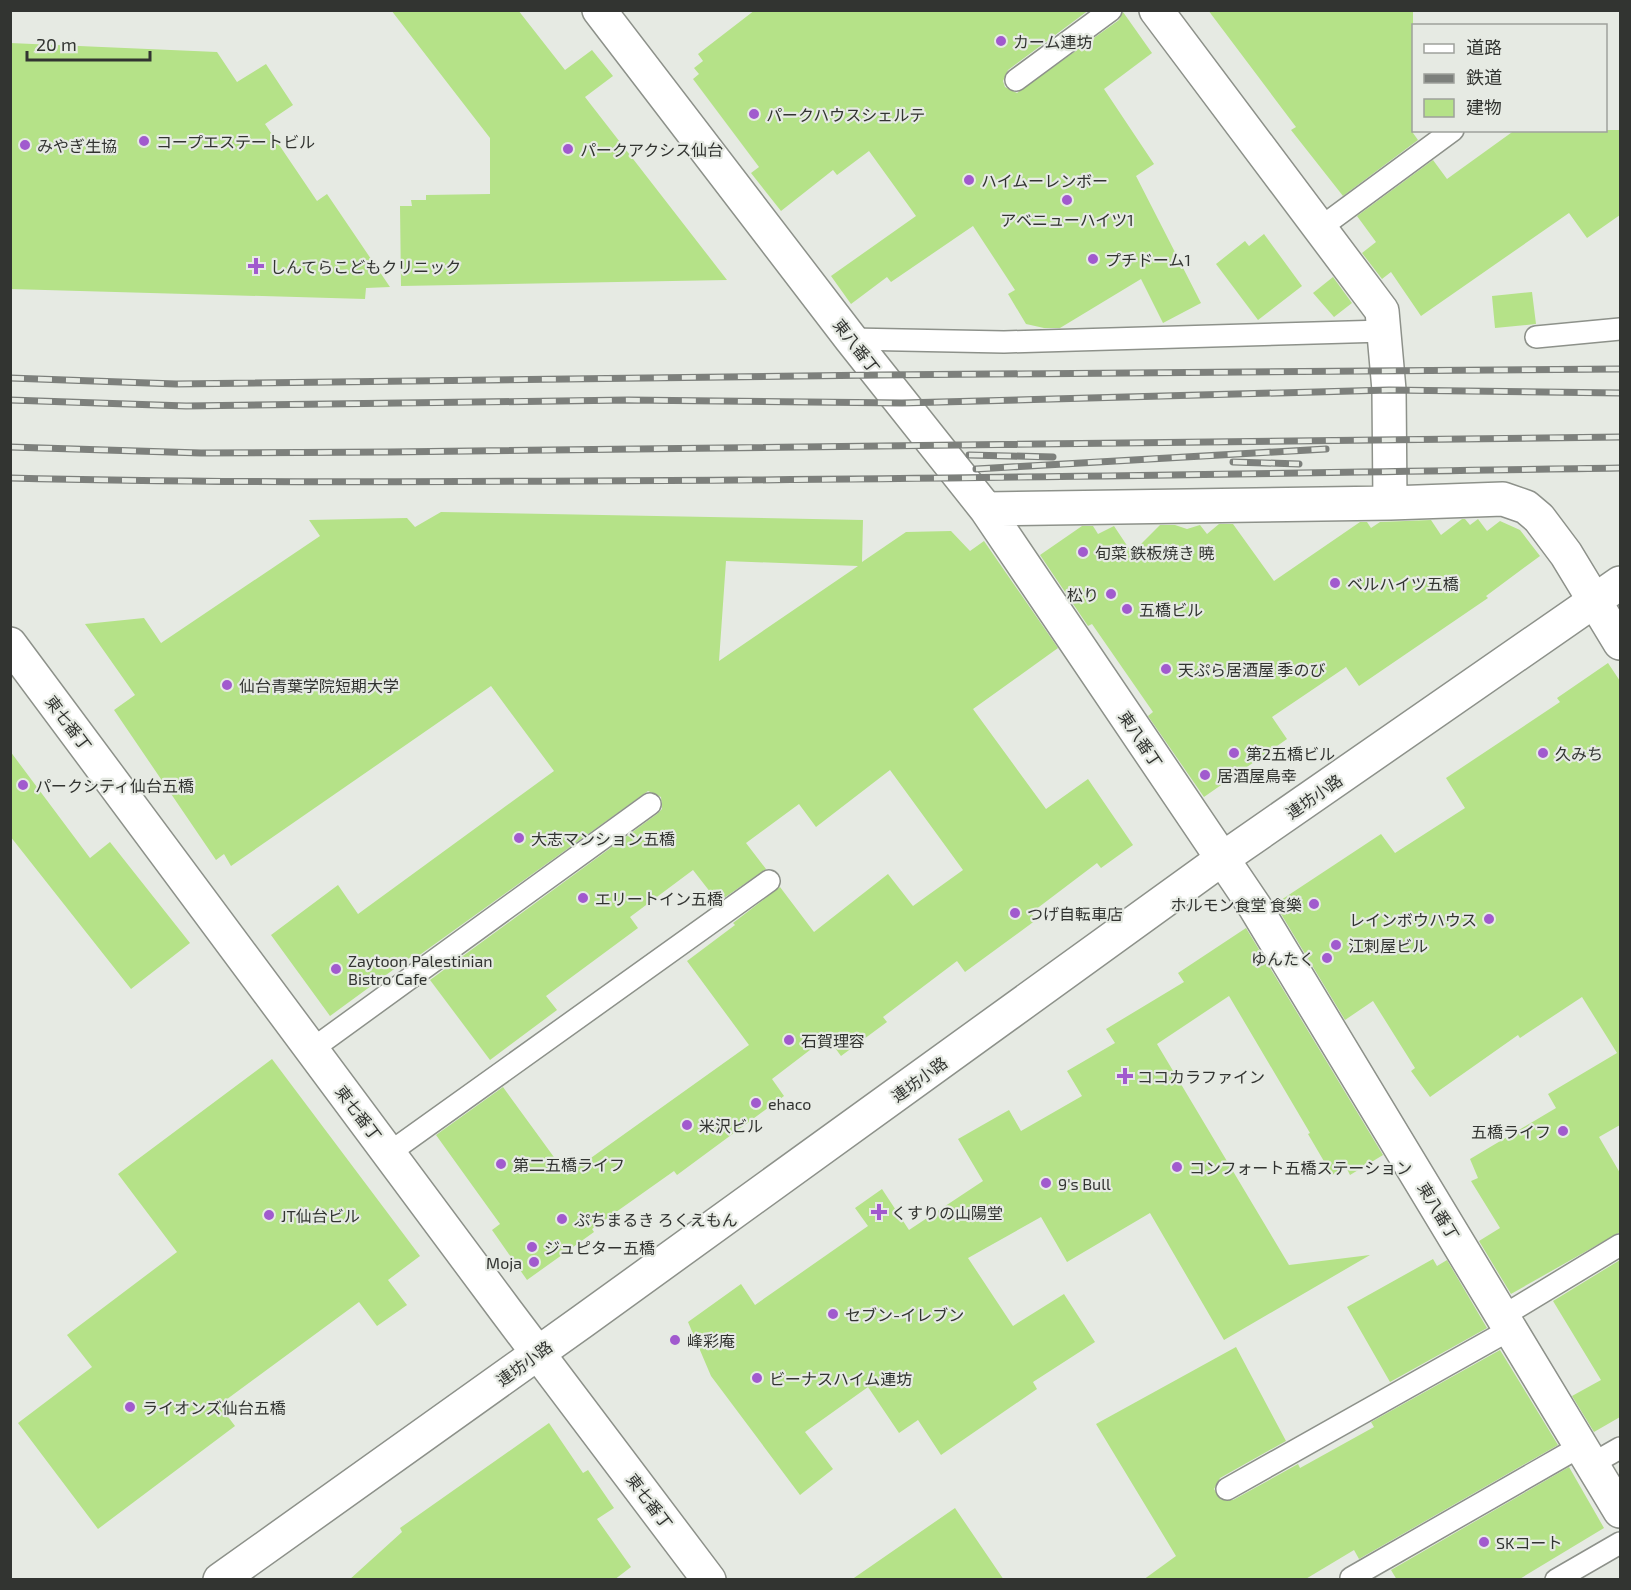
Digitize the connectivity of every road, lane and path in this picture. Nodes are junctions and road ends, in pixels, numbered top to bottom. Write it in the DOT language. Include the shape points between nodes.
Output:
graph roads {
  1 [pos="599,10"];
  2 [pos="1111,10"];
  3 [pos="1156,10"];
  4 [pos="1016,80"];
  5 [pos="1450,132"];
  6 [pos="1320,228"];
  7 [pos="1620,329"];
  8 [pos="1384,331"];
  9 [pos="1536,338"];
  10 [pos="851,339"];
  11 [pos="1390,503"];
  12 [pos="986,509"];
  13 [pos="1620,583"];
  14 [pos="1594,601"];
  15 [pos="1620,643"];
  16 [pos="10,644"];
  17 [pos="650,804"];
  18 [pos="1222,859"];
  19 [pos="769,881"];
  20 [pos="311,1050"];
  21 [pos="389,1153"];
  22 [pos="1620,1245"];
  23 [pos="1507,1323"];
  24 [pos="538,1353"];
  25 [pos="1620,1448"];
  26 [pos="1587,1455"];
  27 [pos="1227,1489"];
  28 [pos="1620,1511"];
  29 [pos="1620,1543"];
  30 [pos="1351,1578"];
  31 [pos="220,1580"];
  32 [pos="709,1580"];
  33 [pos="1556,1580"];
  1 -- 10 [label="street, 東八番丁"];
  2 -- 4 [label="lane"];
  3 -- 6 [label="street"];
  5 -- 6 [label="lane"];
  6 -- 8 [label="street" via="1382,311"];
  7 -- 9 [label="lane"];
  8 -- 10 [label="lane" via="1015,342"];
  8 -- 11 [label="street"];
  10 -- 12 [label="street, 東八番丁"];
  11 -- 12 [label="street"];
  11 -- 14 [label="street" via="1503,499 1526,507 1566,554"];
  12 -- 18 [label="street, 東八番丁"];
  13 -- 14 [label="street, 連坊小路"];
  14 -- 15 [label="street"];
  14 -- 18 [label="street, 連坊小路"];
  16 -- 20 [label="street, 東七番丁"];
  17 -- 20 [label="lane"];
  18 -- 23 [label="street, 東八番丁" via="1256,907"];
  18 -- 24 [label="street, 連坊小路"];
  19 -- 21 [label="lane"];
  20 -- 21 [label="street, 東七番丁"];
  21 -- 24 [label="street, 東七番丁"];
  22 -- 23 [label="lane"];
  23 -- 26 [label="street, 東八番丁"];
  23 -- 27 [label="lane"];
  24 -- 31 [label="street, 連坊小路"];
  24 -- 32 [label="street, 東七番丁"];
  25 -- 26 [label="lane"];
  26 -- 28 [label="street, 東八番丁"];
  26 -- 30 [label="lane"];
  29 -- 33 [label="lane"];
}
